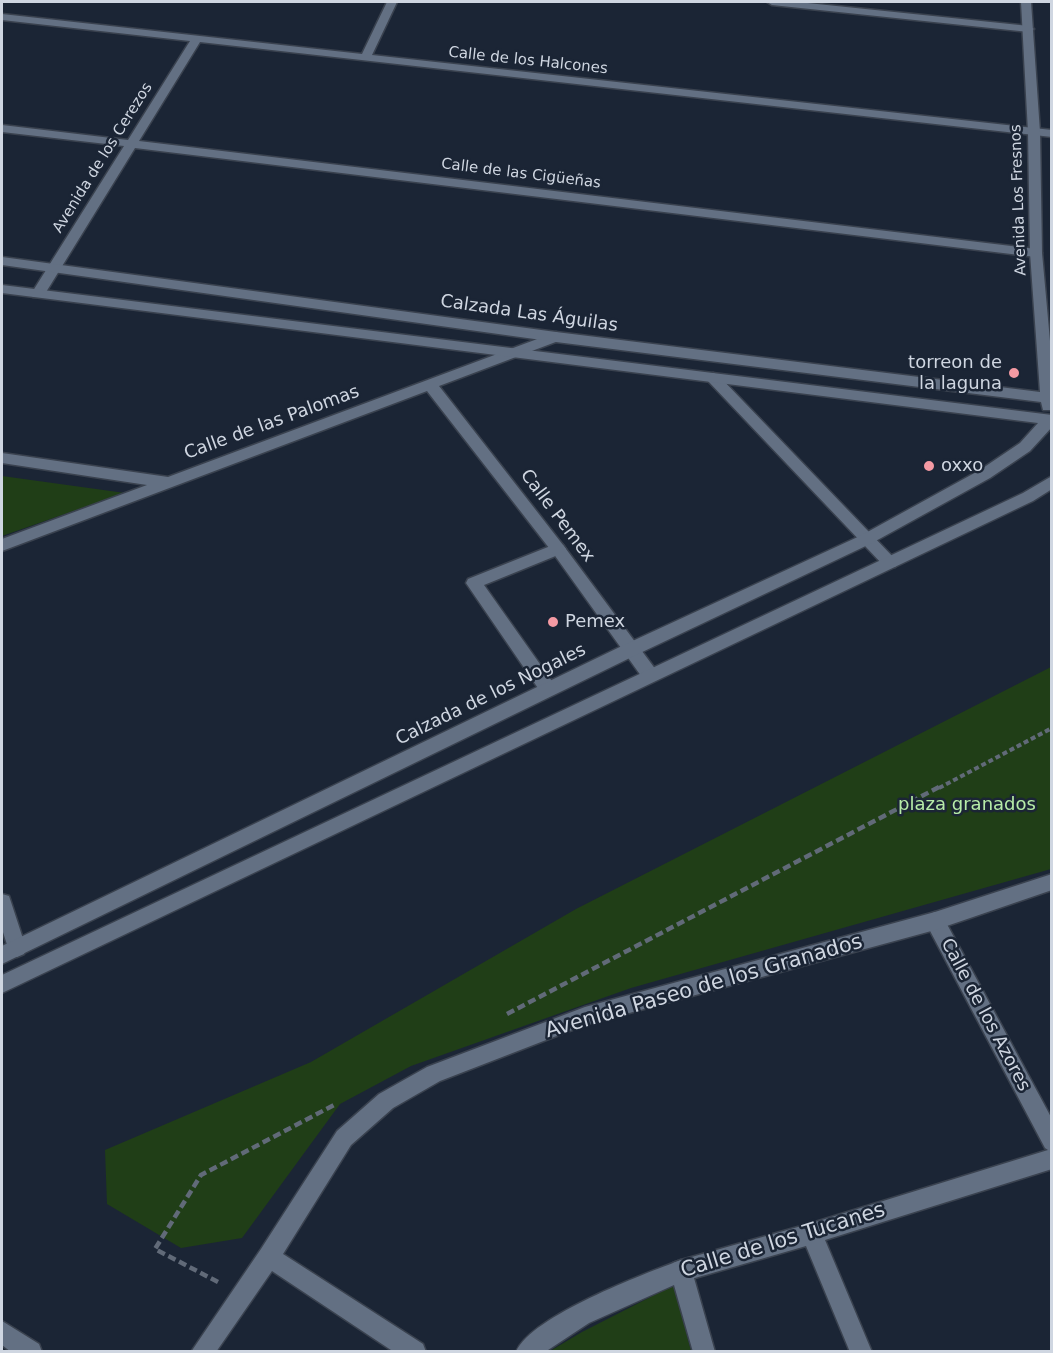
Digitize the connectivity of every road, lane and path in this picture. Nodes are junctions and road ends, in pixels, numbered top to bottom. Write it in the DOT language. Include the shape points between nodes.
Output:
graph roads {
  1 [pos="392,2"];
  2 [pos="772,2"];
  3 [pos="1026,2"];
  4 [pos="2,17"];
  5 [pos="1029,29"];
  6 [pos="197,39"];
  7 [pos="365,58"];
  8 [pos="2,128"];
  9 [pos="1034,132"];
  10 [pos="1052,134"];
  11 [pos="132,143"];
  12 [pos="1036,253"];
  13 [pos="2,261"];
  14 [pos="54,268"];
  15 [pos="2,289"];
  16 [pos="38,294"];
  17 [pos="556,337"];
  18 [pos="513,353"];
  19 [pos="713,378"];
  20 [pos="430,384"];
  21 [pos="1049,398"];
  22 [pos="1051,421"];
  23 [pos="2,458"];
  24 [pos="1052,481"];
  25 [pos="168,483"];
  26 [pos="867,538"];
  27 [pos="2,545"];
  28 [pos="558,549"];
  29 [pos="890,562"];
  30 [pos="632,649"];
  31 [pos="650,675"];
  32 [pos="548,689"];
  33 [pos="319,801"];
  34 [pos="335,826"];
  35 [pos="1052,882"];
  36 [pos="2,902"];
  37 [pos="935,921"];
  38 [pos="9,952"];
  39 [pos="2,984"];
  40 [pos="1052,1141"];
  41 [pos="1052,1159"];
  42 [pos="812,1233"];
  43 [pos="269,1257"];
  44 [pos="681,1271"];
  45 [pos="2,1332"];
  46 [pos="31,1352"];
  47 [pos="202,1352"];
  48 [pos="415,1352"];
  49 [pos="527,1352"];
  50 [pos="704,1352"];
  51 [pos="861,1352"];
  1 -- 7 [label="street"];
  2 -- 5 [label="street"];
  3 -- 5 [label="street, Avenida Los Fresnos"];
  4 -- 6 [label="street, Calle de los Halcones"];
  5 -- 9 [label="street, Avenida Los Fresnos"];
  6 -- 7 [label="street, Calle de los Halcones"];
  6 -- 11 [label="street, Avenida de los Cerezos"];
  7 -- 9 [label="street, Calle de los Halcones"];
  8 -- 11 [label="street, Calle de las Cigüeñas"];
  9 -- 10 [label="street, Calle de los Halcones"];
  9 -- 12 [label="street, Avenida Los Fresnos"];
  11 -- 12 [label="street, Calle de las Cigüeñas"];
  11 -- 14 [label="street, Avenida de los Cerezos"];
  12 -- 21 [label="street, Avenida Los Fresnos"];
  13 -- 14 [label="street, Calzada Las Águilas"];
  14 -- 16 [label="street, Avenida de los Cerezos"];
  14 -- 17 [label="street, Calzada Las Águilas"];
  15 -- 16 [label="street"];
  16 -- 18 [label="street"];
  17 -- 18 [label="street, Calle de las Palomas"];
  17 -- 21 [label="street, Calzada Las Águilas"];
  18 -- 19 [label="street"];
  18 -- 20 [label="street, Calle de las Palomas"];
  19 -- 22 [label="street"];
  19 -- 26 [label="street"];
  20 -- 25 [label="street, Calle de las Palomas"];
  20 -- 28 [label="street, Calle Pemex"];
  21 -- 22 [label="street, Avenida Los Fresnos"];
  22 -- 26 [label="street, Calzada de los Nogales" via="1025,447 985,474"];
  23 -- 25 [label="street"];
  24 -- 29 [label="street"];
  25 -- 27 [label="street, Calle de las Palomas"];
  26 -- 29 [label="street"];
  26 -- 30 [label="street, Calzada de los Nogales"];
  28 -- 30 [label="street, Calle Pemex"];
  28 -- 32 [label="street" via="474,583"];
  29 -- 31 [label="street"];
  30 -- 31 [label="street, Calle Pemex"];
  30 -- 32 [label="street, Calzada de los Nogales"];
  31 -- 34 [label="street"];
  32 -- 33 [label="street, Calzada de los Nogales"];
  33 -- 34 [label="street"];
  33 -- 38 [label="street, Calzada de los Nogales"];
  34 -- 39 [label="street"];
  35 -- 37 [label="street, Avenida Paseo de los Granados"];
  36 -- 38 [label="street"];
  37 -- 40 [label="street, Calle de los Azores"];
  37 -- 43 [label="street, Avenida Paseo de los Granados" via="585,1016 434,1074 386,1101 344,1138"];
  41 -- 42 [label="street, Calle de los Tucanes"];
  42 -- 44 [label="street, Calle de los Tucanes"];
  42 -- 51 [label="street"];
  43 -- 47 [label="street, Avenida Paseo de los Granados"];
  43 -- 48 [label="street"];
  44 -- 49 [label="street, Calle de los Tucanes" via="610,1298"];
  44 -- 50 [label="street"];
  45 -- 46 [label="street"];
}
